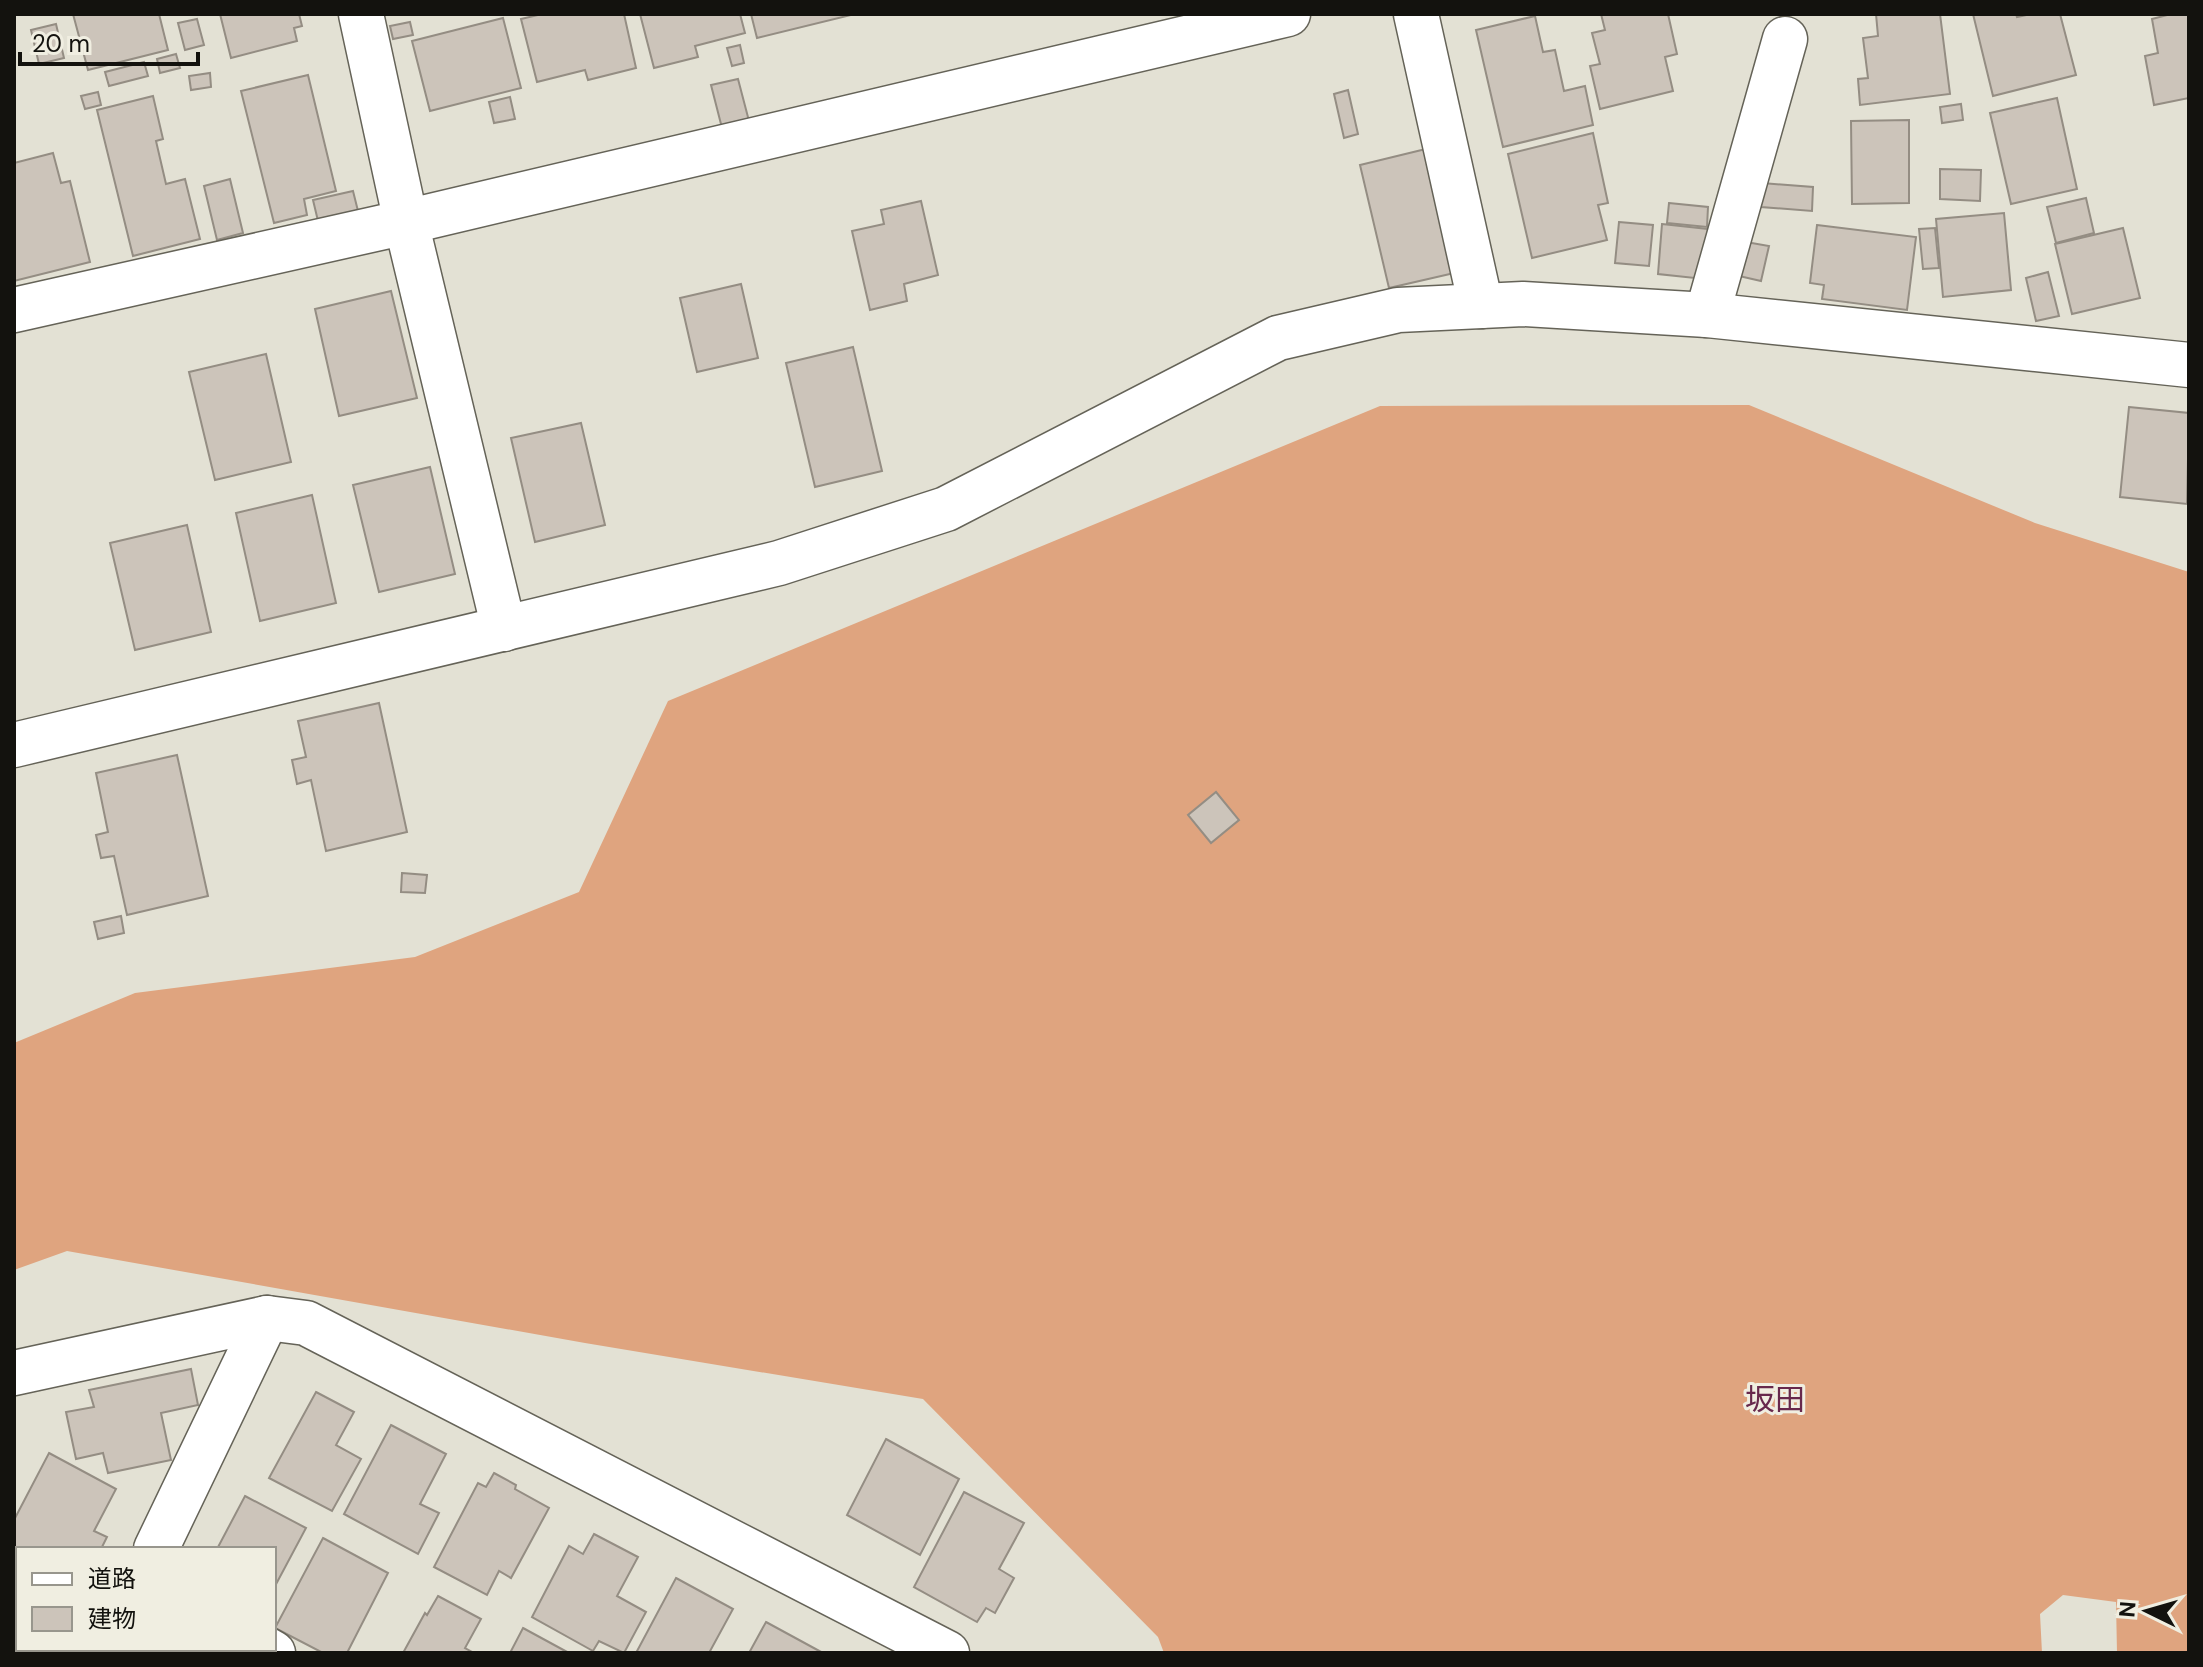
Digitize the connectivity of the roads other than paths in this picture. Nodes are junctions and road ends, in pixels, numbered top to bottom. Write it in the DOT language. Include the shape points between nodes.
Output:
graph roads {
  1 [pos="361,14"];
  2 [pos="1288,14"];
  3 [pos="1416,14"];
  4 [pos="1785,39"];
  5 [pos="406,222"];
  6 [pos="1481,306"];
  7 [pos="14,310"];
  8 [pos="1707,315"];
  9 [pos="2189,365"];
  10 [pos="504,629"];
  11 [pos="14,745"];
  12 [pos="267,1318"];
  13 [pos="14,1373"];
  14 [pos="157,1547"];
  15 [pos="947,1653"];
  1 -- 5 [label="street"];
  2 -- 5 [label="street"];
  3 -- 6 [label="street"];
  4 -- 8 [label="street"];
  5 -- 7 [label="street"];
  5 -- 10 [label="street"];
  6 -- 8 [label="street"];
  6 -- 10 [label="street" via="1398,310 1278,338 946,509 779,563"];
  8 -- 9 [label="street"];
  10 -- 11 [label="street"];
  12 -- 13 [label="street"];
  12 -- 14 [label="street"];
  12 -- 15 [label="street" via="306,1323"];
}
